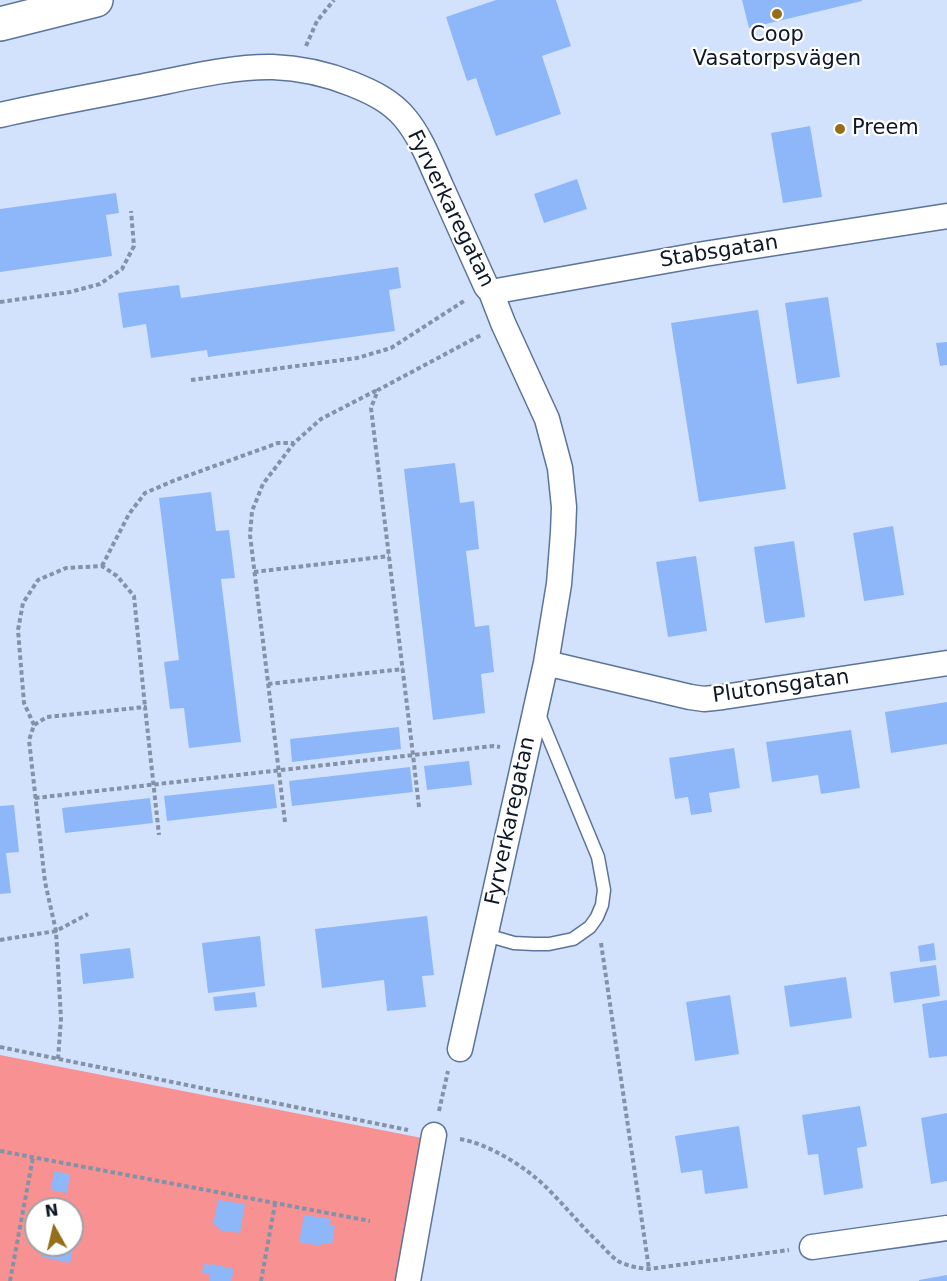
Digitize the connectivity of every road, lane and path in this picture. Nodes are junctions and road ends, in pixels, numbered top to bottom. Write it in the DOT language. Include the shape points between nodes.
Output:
graph roads {
  1 [pos="96,0"];
  2 [pos="334,0"];
  3 [pos="0,24"];
  4 [pos="297,69"];
  5 [pos="0,114"];
  6 [pos="131,211"];
  7 [pos="947,216"];
  8 [pos="489,289"];
  9 [pos="0,302"];
  10 [pos="503,323"];
  11 [pos="190,380"];
  12 [pos="378,390"];
  13 [pos="294,443"];
  14 [pos="389,556"];
  15 [pos="102,566"];
  16 [pos="254,572"];
  17 [pos="546,663"];
  18 [pos="947,663"];
  19 [pos="403,669"];
  20 [pos="268,684"];
  21 [pos="145,707"];
  22 [pos="536,707"];
  23 [pos="34,726"];
  24 [pos="526,749"];
  25 [pos="413,755"];
  26 [pos="278,770"];
  27 [pos="153,784"];
  28 [pos="35,798"];
  29 [pos="418,807"];
  30 [pos="285,822"];
  31 [pos="159,835"];
  32 [pos="88,914"];
  33 [pos="597,917"];
  34 [pos="56,931"];
  35 [pos="486,935"];
  36 [pos="0,940"];
  37 [pos="459,1049"];
  38 [pos="58,1059"];
  39 [pos="434,1135"];
  40 [pos="0,1151"];
  41 [pos="33,1157"];
  42 [pos="275,1204"];
  43 [pos="370,1221"];
  44 [pos="947,1227"];
  45 [pos="812,1247"];
  46 [pos="649,1269"];
  47 [pos="9,1281"];
  48 [pos="261,1281"];
  49 [pos="408,1281"];
  1 -- 3 [label="main road"];
  2 -- 4 [label="path" via="317,21"];
  4 -- 5 [label="street, Fyrverkaregatan" via="265,67 215,73"];
  4 -- 8 [label="street, Fyrverkaregatan" via="328,75 377,95 407,120"];
  6 -- 9 [label="path" via="134,246 122,269 100,284"];
  7 -- 8 [label="street, Stabsgatan"];
  8 -- 10 [label="street, Fyrverkaregatan"];
  8 -- 11 [label="path" via="391,348 357,358"];
  10 -- 12 [label="path"];
  10 -- 17 [label="street, Fyrverkaregatan" via="547,419 560,468 563,532"];
  12 -- 13 [label="path" via="321,419"];
  12 -- 14 [label="path" via="370,408"];
  13 -- 15 [label="path" via="278,443 145,493 129,514"];
  13 -- 16 [label="path" via="264,484 252,511"];
  14 -- 16 [label="path"];
  14 -- 19 [label="path"];
  15 -- 21 [label="path" via="134,596"];
  15 -- 23 [label="path" via="66,568 38,580 23,603 18,630 24,702"];
  16 -- 20 [label="path"];
  17 -- 18 [label="street, Plutonsgatan" via="704,699"];
  17 -- 22 [label="street, Fyrverkaregatan"];
  19 -- 20 [label="path"];
  19 -- 25 [label="path"];
  20 -- 26 [label="path"];
  21 -- 23 [label="path" via="46,717"];
  21 -- 27 [label="path"];
  22 -- 24 [label="street, Fyrverkaregatan"];
  22 -- 33 [label="lane, Fyrverkaregatan" via="598,857 604,890"];
  23 -- 28 [label="path" via="28,740"];
  24 -- 25 [label="path" via="493,746"];
  24 -- 35 [label="street, Fyrverkaregatan"];
  25 -- 26 [label="path"];
  25 -- 29 [label="path"];
  26 -- 27 [label="path"];
  26 -- 30 [label="path"];
  27 -- 28 [label="path"];
  27 -- 31 [label="path"];
  28 -- 34 [label="path" via="45,882"];
  32 -- 34 [label="path"];
  33 -- 35 [label="lane, Fyrverkaregatan" via="582,934 561,942 514,943"];
  33 -- 46 [label="path"];
  34 -- 36 [label="path"];
  34 -- 38 [label="path" via="61,1019"];
  35 -- 37 [label="street, Fyrverkaregatan"];
  37 -- 39 [label="path" via="453,1051"];
  39 -- 49 [label="street"];
  40 -- 41 [label="path"];
  41 -- 42 [label="path"];
  41 -- 47 [label="path"];
  42 -- 43 [label="path"];
  42 -- 48 [label="path"];
  44 -- 45 [label="street"];
}
